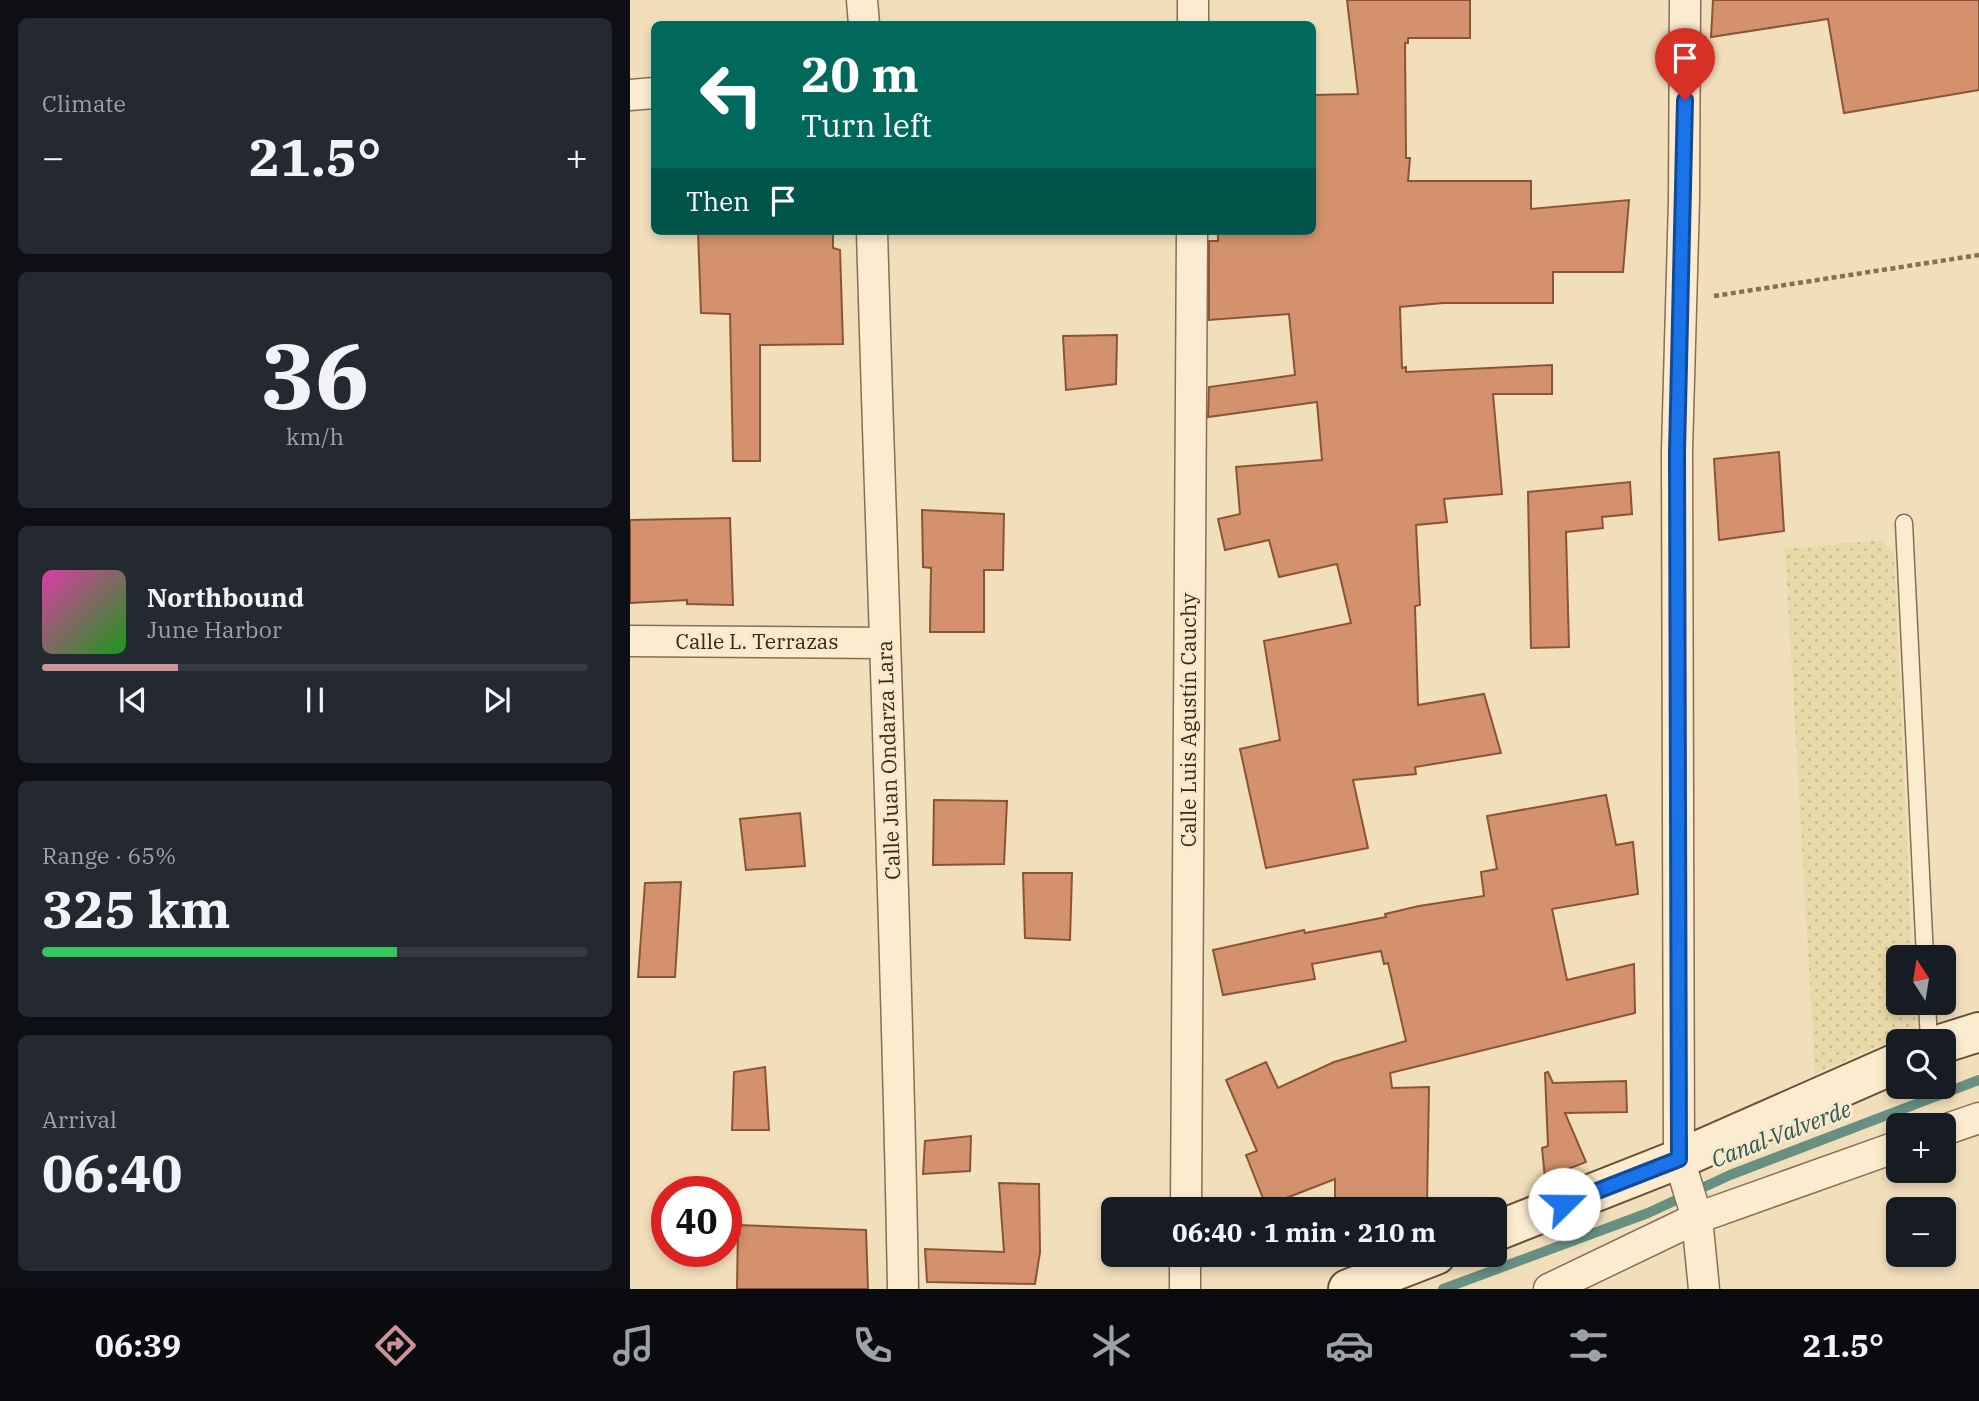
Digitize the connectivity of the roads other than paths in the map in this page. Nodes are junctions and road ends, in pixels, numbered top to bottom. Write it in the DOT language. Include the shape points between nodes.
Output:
graph roads {
  1 [pos="862,0"];
  2 [pos="1193,0"];
  3 [pos="1685,0"];
  4 [pos="864,21"];
  5 [pos="1193,21"];
  6 [pos="651,93"];
  7 [pos="630,95"];
  8 [pos="872,235"];
  9 [pos="1192,235"];
  10 [pos="1903,523"];
  11 [pos="630,641"];
  12 [pos="884,643"];
  13 [pos="1924,945"];
  14 [pos="1979,1032"];
  15 [pos="1956,1039"];
  16 [pos="1886,1068"];
  17 [pos="1979,1118"];
  18 [pos="1956,1126"];
  19 [pos="1886,1151"];
  20 [pos="1679,1159"];
  21 [pos="1186,1197"];
  22 [pos="1697,1218"];
  23 [pos="1507,1227"];
  24 [pos="1185,1267"];
  25 [pos="1405,1267"];
  26 [pos="903,1289"];
  27 [pos="1185,1289"];
  28 [pos="1348,1289"];
  29 [pos="1549,1289"];
  30 [pos="1704,1289"];
  1 -- 4 [label="street"];
  2 -- 5 [label="street"];
  3 -- 20 [label="street" via="1677,452"];
  6 -- 7 [label="street"];
  8 -- 12 [label="street, Calle Juan Ondarza Lara"];
  9 -- 21 [label="street, Calle Luis Agustín Cauchy"];
  10 -- 13 [label="lane"];
  11 -- 12 [label="street, Calle L. Terrazas"];
  12 -- 26 [label="street, Calle Juan Ondarza Lara"];
  14 -- 15 [label="street"];
  16 -- 20 [label="street"];
  17 -- 18 [label="street"];
  19 -- 22 [label="street"];
  20 -- 22 [label="street"];
  20 -- 23 [label="street"];
  22 -- 29 [label="street"];
  22 -- 30 [label="street"];
  24 -- 27 [label="street"];
  25 -- 28 [label="street"];
}
